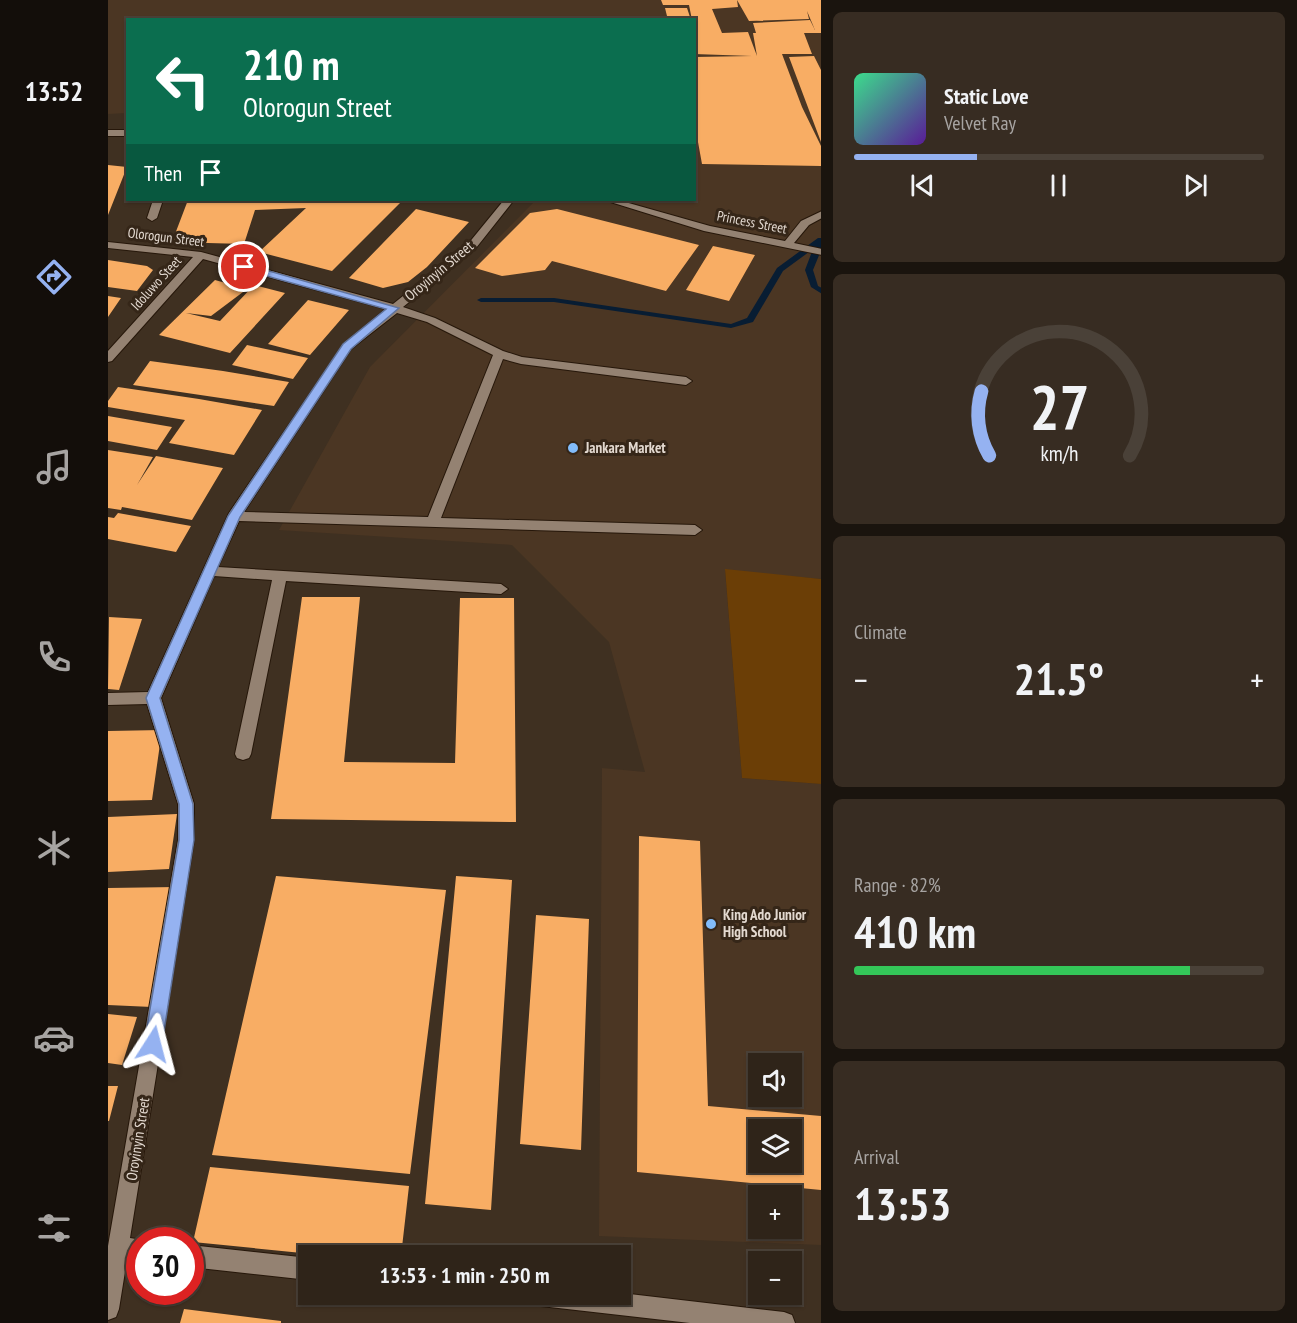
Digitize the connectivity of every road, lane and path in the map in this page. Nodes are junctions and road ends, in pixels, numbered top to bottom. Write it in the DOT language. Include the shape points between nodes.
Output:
graph roads {
  1 [pos="108,133"];
  2 [pos="126,134"];
  3 [pos="158,201"];
  4 [pos="508,201"];
  5 [pos="612,201"];
  6 [pos="821,215"];
  7 [pos="152,218"];
  8 [pos="788,244"];
  9 [pos="108,245"];
  10 [pos="821,252"];
  11 [pos="201,255"];
  12 [pos="394,308"];
  13 [pos="499,354"];
  14 [pos="108,358"];
  15 [pos="686,381"];
  16 [pos="234,516"];
  17 [pos="433,522"];
  18 [pos="695,530"];
  19 [pos="209,571"];
  20 [pos="280,574"];
  21 [pos="501,589"];
  22 [pos="153,698"];
  23 [pos="108,699"];
  24 [pos="243,754"];
  25 [pos="133,1227"];
  26 [pos="204,1258"];
  27 [pos="126,1260"];
  28 [pos="298,1268"];
  29 [pos="628,1305"];
  30 [pos="108,1309"];
  31 [pos="784,1323"];
  1 -- 2 [label="street"];
  3 -- 7 [label="street"];
  4 -- 12 [label="street, Oroyinyin Street" via="471,246"];
  5 -- 8 [label="street, Princess Street" via="708,229"];
  6 -- 8 [label="street" via="805,224"];
  8 -- 10 [label="street, Princess Street"];
  9 -- 11 [label="street, Olorogun Street"];
  11 -- 12 [label="street, Olorogun Street"];
  11 -- 14 [label="street, Idoluwo Steet"];
  12 -- 13 [label="street, Olorogun Street" via="431,320"];
  12 -- 16 [label="street, Oroyinyin Street" via="347,346"];
  13 -- 15 [label="street, Olorogun Street" via="560,366"];
  13 -- 17 [label="street"];
  16 -- 17 [label="street"];
  16 -- 19 [label="street, Oroyinyin Street"];
  17 -- 18 [label="street"];
  19 -- 20 [label="street"];
  19 -- 22 [label="street, Oroyinyin Street"];
  20 -- 21 [label="street"];
  20 -- 24 [label="street"];
  22 -- 23 [label="street"];
  22 -- 25 [label="street, Oroyinyin Street" via="186,804 186,840"];
  26 -- 28 [label="street"];
  27 -- 30 [label="street, Oroyinyin Street"];
  29 -- 31 [label="street"];
}
